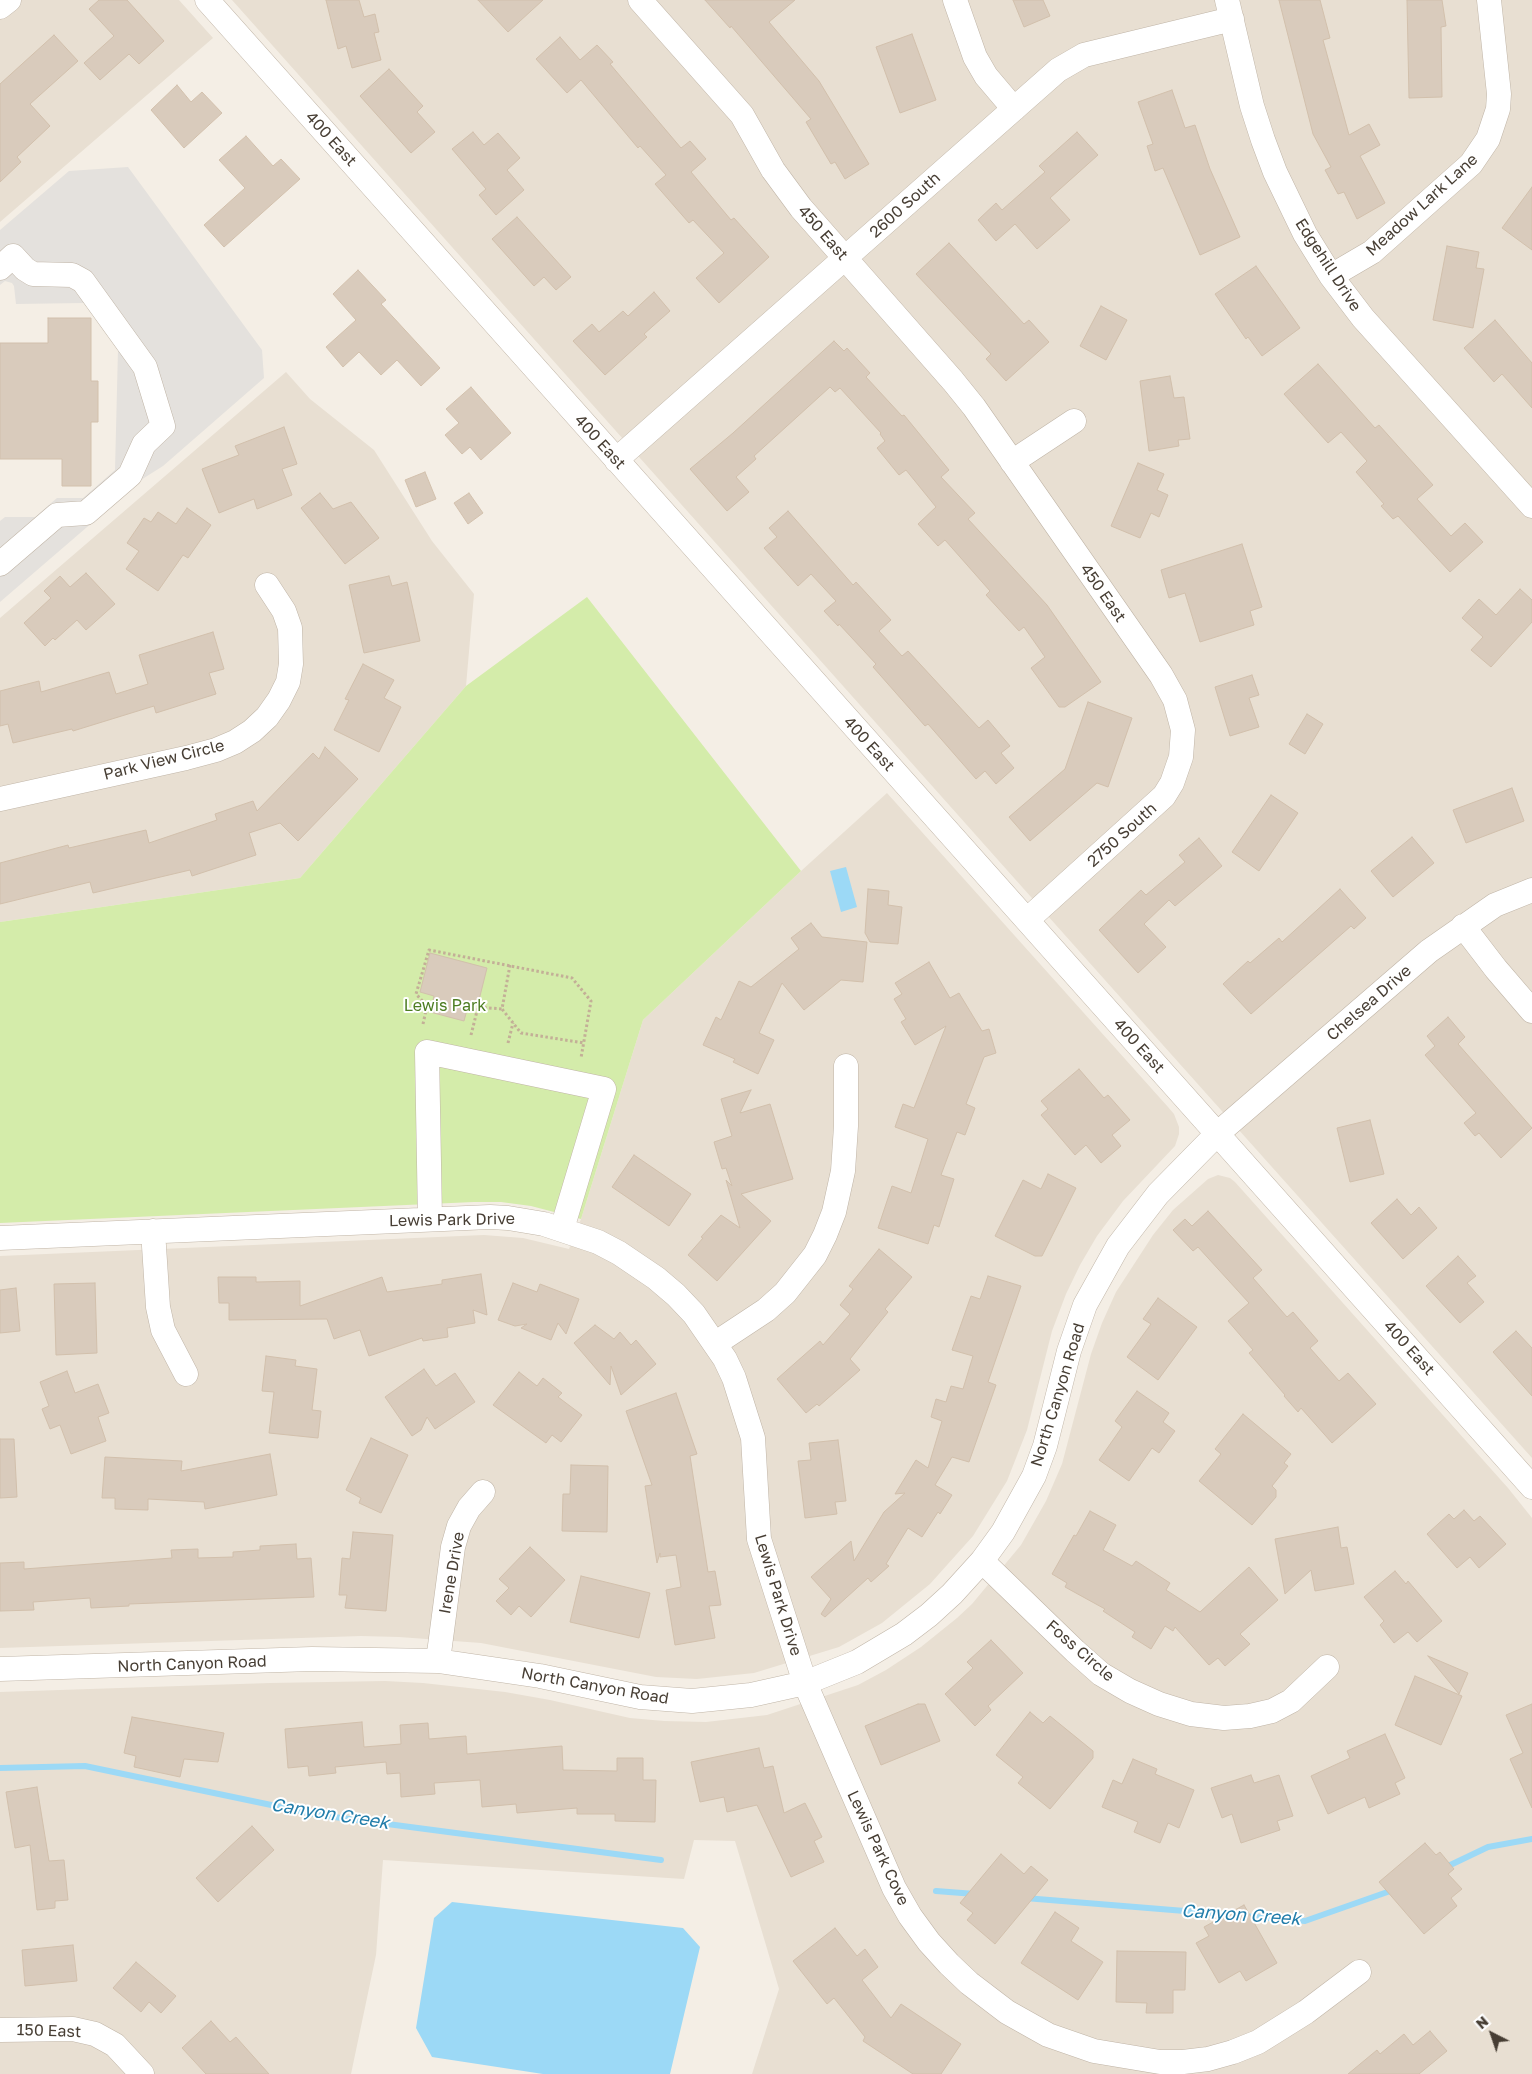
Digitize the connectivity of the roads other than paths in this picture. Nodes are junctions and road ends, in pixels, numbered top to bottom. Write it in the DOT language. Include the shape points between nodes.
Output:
graph roads {
  1 [pos="9,0"];
  2 [pos="207,0"];
  3 [pos="640,0"];
  4 [pos="955,0"];
  5 [pos="1489,0"];
  6 [pos="0,7"];
  7 [pos="1229,10"];
  8 [pos="1014,109"];
  9 [pos="845,258"];
  10 [pos="0,268"];
  11 [pos="1331,276"];
  12 [pos="1074,421"];
  13 [pos="616,460"];
  14 [pos="1012,462"];
  15 [pos="1532,506"];
  16 [pos="0,564"];
  17 [pos="267,585"];
  18 [pos="1183,730"];
  19 [pos="0,798"];
  20 [pos="1532,890"];
  21 [pos="1027,920"];
  22 [pos="1463,926"];
  23 [pos="1532,1011"];
  24 [pos="846,1066"];
  25 [pos="1217,1134"];
  26 [pos="430,1219"];
  27 [pos="562,1229"];
  28 [pos="153,1231"];
  29 [pos="0,1238"];
  30 [pos="716,1343"];
  31 [pos="186,1374"];
  32 [pos="1532,1487"];
  33 [pos="483,1492"];
  34 [pos="982,1561"];
  35 [pos="438,1661"];
  36 [pos="1327,1666"];
  37 [pos="0,1669"];
  38 [pos="805,1683"];
  39 [pos="1360,1972"];
  40 [pos="0,2030"];
  41 [pos="1126,2066"];
  42 [pos="142,2074"];
  1 -- 6 [label="street"];
  2 -- 13 [label="street, 400 East"];
  3 -- 9 [label="street, 450 East" via="742,115 785,188"];
  4 -- 8 [label="street" via="978,62"];
  5 -- 11 [label="street, Meadow Lark Lane" via="1499,94 1498,109 1488,139 1471,164 1372,252"];
  7 -- 8 [label="street, 2600 South" via="1084,55 1058,70"];
  7 -- 11 [label="street, Edgehill Drive" via="1252,106 1275,172 1305,234"];
  8 -- 9 [label="street, 2600 South"];
  9 -- 13 [label="street, 2600 South"];
  9 -- 14 [label="street, 450 East" via="953,381"];
  10 -- 16 [label="street" via="13,256 33,274 72,275 83,281 145,367 163,426 144,444 130,475 94,507 86,513 57,515"];
  11 -- 15 [label="street, Edgehill Drive" via="1363,318"];
  12 -- 14 [label="street"];
  13 -- 21 [label="street, 400 East"];
  14 -- 18 [label="street, 450 East" via="1169,687"];
  17 -- 19 [label="street, Park View Circle" via="284,611 290,628 291,664 288,682 279,700 252,731 216,750"];
  18 -- 21 [label="street, 2750 South" via="1178,771 1164,796"];
  20 -- 22 [label="street, Chelsea Drive" via="1495,905"];
  21 -- 25 [label="street, 400 East"];
  22 -- 23 [label="street"];
  22 -- 25 [label="street, Chelsea Drive" via="1428,952"];
  24 -- 30 [label="street" via="843,1171 825,1235 815,1255 785,1293 766,1310"];
  25 -- 32 [label="street, 400 East"];
  25 -- 34 [label="street, North Canyon Road" via="1153,1201 1118,1246 1100,1276 1077,1328 1051,1429 1034,1476 1003,1532"];
  26 -- 27 [label="street, Lewis Park Drive" via="508,1218"];
  26 -- 27 [label="street" via="427,1052 604,1089"];
  26 -- 28 [label="street, Lewis Park Drive"];
  27 -- 30 [label="street, Lewis Park Drive" via="598,1242 638,1264 676,1295"];
  28 -- 29 [label="street, Lewis Park Drive"];
  28 -- 31 [label="street" via="162,1330"];
  30 -- 38 [label="street, Lewis Park Drive" via="734,1378 753,1438 759,1539"];
  33 -- 35 [label="street, Irene Drive" via="459,1526 453,1547"];
  34 -- 36 [label="street, Foss Circle" via="1101,1674 1167,1707 1224,1718 1272,1711 1291,1701"];
  34 -- 38 [label="street, North Canyon Road" via="952,1594 904,1634 857,1662"];
  35 -- 37 [label="street, North Canyon Road" via="312,1659"];
  35 -- 38 [label="street, North Canyon Road" via="540,1676 640,1697 683,1700 751,1695"];
  38 -- 41 [label="street, Lewis Park Cove" via="894,1888 929,1942 969,1983 1007,2012 1070,2044"];
  39 -- 41 [label="street, Lewis Park Cove" via="1282,2029 1258,2042 1233,2052 1183,2062"];
  40 -- 42 [label="street, 150 East" via="84,2030 115,2045"];
}
